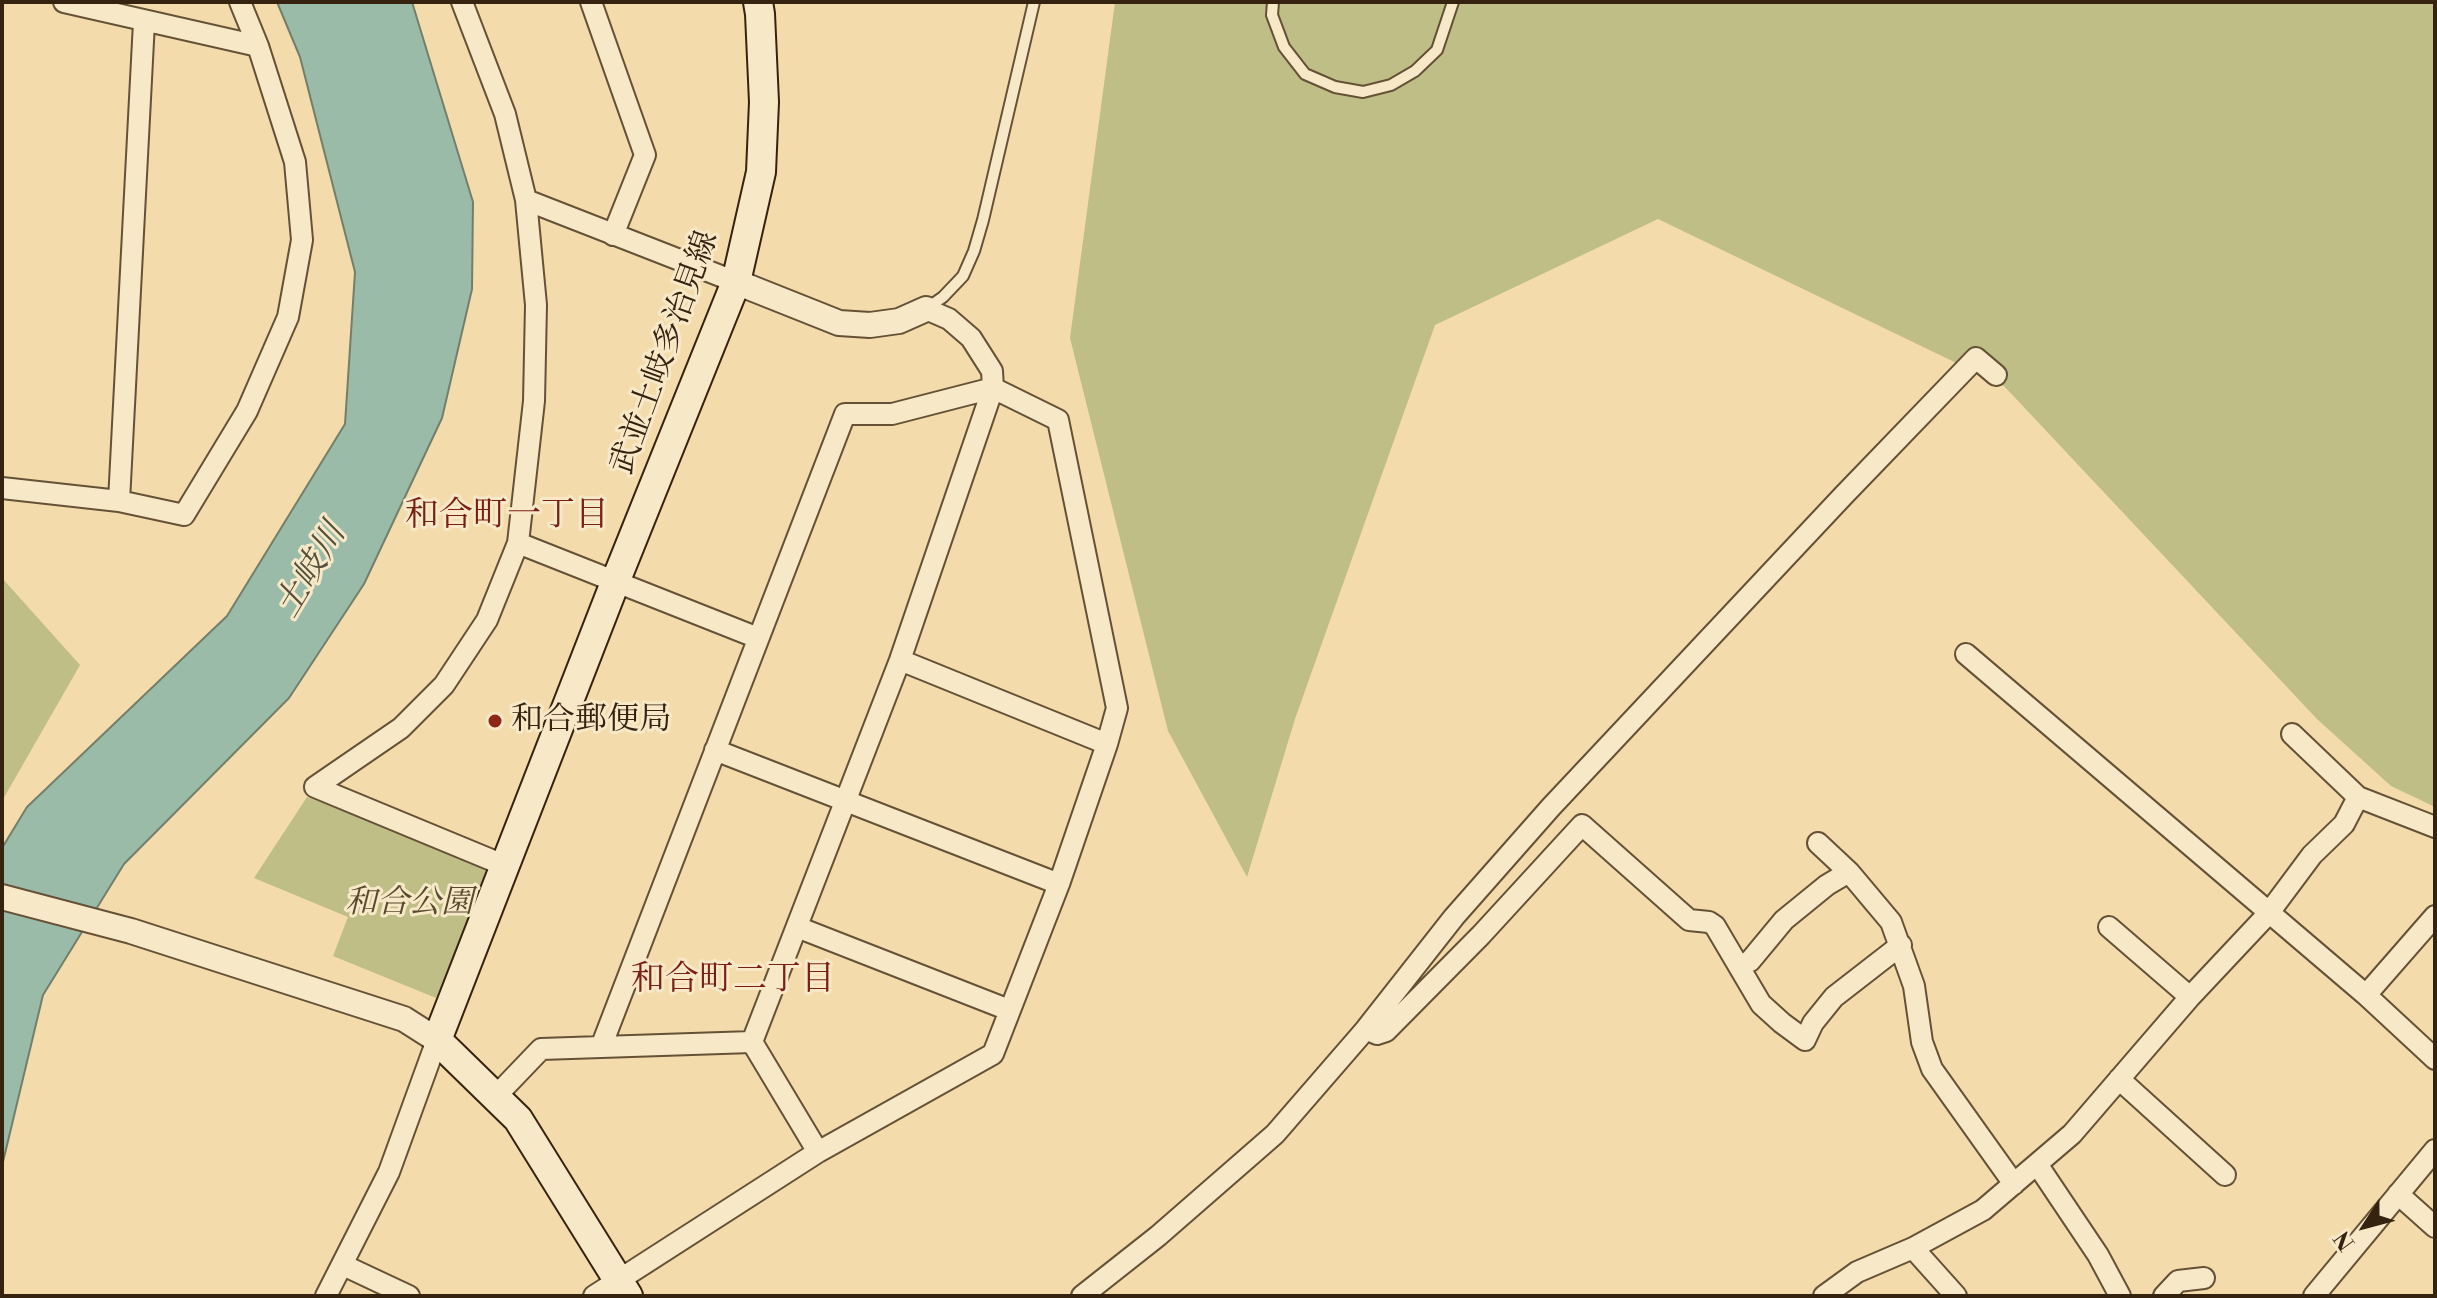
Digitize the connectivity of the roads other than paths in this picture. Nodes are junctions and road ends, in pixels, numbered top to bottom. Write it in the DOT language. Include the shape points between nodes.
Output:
graph roads {
  1 [pos="64,2"];
  2 [pos="240,2"];
  3 [pos="462,2"];
  4 [pos="591,2"];
  5 [pos="758,2"];
  6 [pos="1034,2"];
  7 [pos="1273,2"];
  8 [pos="1453,2"];
  9 [pos="144,22"];
  10 [pos="258,46"];
  11 [pos="526,200"];
  12 [pos="613,235"];
  13 [pos="736,282"];
  14 [pos="926,309"];
  15 [pos="1996,375"];
  16 [pos="993,388"];
  17 [pos="2,488"];
  18 [pos="119,501"];
  19 [pos="518,543"];
  20 [pos="616,580"];
  21 [pos="758,638"];
  22 [pos="1966,654"];
  23 [pos="900,660"];
  24 [pos="2292,734"];
  25 [pos="1107,744"];
  26 [pos="715,750"];
  27 [pos="2358,797"];
  28 [pos="846,800"];
  29 [pos="2435,827"];
  30 [pos="1818,843"];
  31 [pos="506,866"];
  32 [pos="1849,872"];
  33 [pos="1059,884"];
  34 [pos="2,897"];
  35 [pos="2268,914"];
  36 [pos="2435,916"];
  37 [pos="797,927"];
  38 [pos="2109,927"];
  39 [pos="1901,945"];
  40 [pos="1740,966"];
  41 [pos="2366,995"];
  42 [pos="2190,997"];
  43 [pos="1009,1010"];
  44 [pos="1366,1029"];
  45 [pos="437,1040"];
  46 [pos="752,1042"];
  47 [pos="601,1047"];
  48 [pos="2435,1059"];
  49 [pos="2119,1079"];
  50 [pos="495,1097"];
  51 [pos="2435,1150"];
  52 [pos="818,1152"];
  53 [pos="2037,1164"];
  54 [pos="2225,1175"];
  55 [pos="2014,1184"];
  56 [pos="2398,1194"];
  57 [pos="2435,1227"];
  58 [pos="1913,1248"];
  59 [pos="343,1265"];
  60 [pos="2204,1278"];
  61 [pos="623,1288"];
  62 [pos="326,1296"];
  63 [pos="409,1296"];
  64 [pos="594,1296"];
  65 [pos="1082,1296"];
  66 [pos="1824,1296"];
  67 [pos="1956,1296"];
  68 [pos="2120,1296"];
  69 [pos="2164,1296"];
  70 [pos="2316,1296"];
  1 -- 9 [label="street"];
  2 -- 10 [label="street"];
  3 -- 11 [label="street" via="505,114"];
  4 -- 12 [label="street" via="645,155"];
  5 -- 13 [label="main road, 武並土岐多治見線" via="764,102 761,172"];
  6 -- 14 [label="lane" via="974,251 963,276"];
  7 -- 8 [label="lane" via="1272,15 1284,47 1305,74 1363,92 1391,85 1437,50"];
  9 -- 10 [label="street"];
  9 -- 18 [label="street"];
  10 -- 18 [label="street" via="295,162 302,240 288,317 247,411 184,515"];
  11 -- 12 [label="street"];
  11 -- 19 [label="street" via="536,305 534,401"];
  12 -- 13 [label="street"];
  13 -- 14 [label="street" via="839,323 899,321"];
  13 -- 20 [label="main road, 武並土岐多治見線"];
  14 -- 16 [label="street" via="949,319 971,338 992,371"];
  15 -- 44 [label="street" via="1976,358 1916,419 1551,807 1454,917"];
  16 -- 21 [label="street" via="892,414 845,414"];
  16 -- 23 [label="street"];
  16 -- 25 [label="street" via="1058,420 1117,708"];
  17 -- 18 [label="street"];
  19 -- 20 [label="street"];
  19 -- 31 [label="street" via="487,620 444,685 401,728 315,787"];
  20 -- 21 [label="street"];
  20 -- 31 [label="main road, 武並土岐多治見線"];
  21 -- 26 [label="street"];
  22 -- 35 [label="street"];
  23 -- 25 [label="street"];
  23 -- 28 [label="street"];
  24 -- 27 [label="street"];
  25 -- 33 [label="street"];
  26 -- 28 [label="street"];
  26 -- 47 [label="street"];
  27 -- 29 [label="street"];
  27 -- 35 [label="street" via="2344,824 2312,855"];
  28 -- 33 [label="street"];
  28 -- 37 [label="street"];
  30 -- 32 [label="street"];
  31 -- 45 [label="main road, 武並土岐多治見線"];
  32 -- 39 [label="street" via="1881,907"];
  32 -- 40 [label="street" via="1784,920"];
  33 -- 43 [label="street"];
  34 -- 45 [label="street" via="131,931 404,1019"];
  35 -- 41 [label="street"];
  35 -- 42 [label="street"];
  36 -- 41 [label="street"];
  37 -- 43 [label="street"];
  37 -- 46 [label="street"];
  38 -- 42 [label="street"];
  39 -- 40 [label="street" via="1834,997 1805,1040 1769,1013"];
  39 -- 55 [label="street" via="1932,1069"];
  40 -- 44 [label="street" via="1715,926 1689,920 1582,825 1386,1031"];
  41 -- 48 [label="street"];
  42 -- 49 [label="street"];
  43 -- 52 [label="street" via="993,1054"];
  44 -- 65 [label="street" via="1275,1134"];
  45 -- 50 [label="main road"];
  45 -- 59 [label="street" via="389,1172"];
  46 -- 47 [label="street"];
  46 -- 52 [label="street"];
  47 -- 50 [label="street" via="541,1049"];
  49 -- 53 [label="street" via="2072,1134"];
  49 -- 54 [label="street"];
  50 -- 61 [label="main road" via="518,1119"];
  51 -- 56 [label="street"];
  52 -- 61 [label="street"];
  53 -- 55 [label="street"];
  53 -- 68 [label="street"];
  55 -- 58 [label="street" via="1983,1210"];
  56 -- 57 [label="street"];
  56 -- 70 [label="street"];
  58 -- 66 [label="street" via="1857,1272"];
  58 -- 67 [label="street"];
  59 -- 62 [label="street"];
  59 -- 63 [label="street"];
  60 -- 69 [label="street" via="2178,1281"];
  61 -- 64 [label="street"];
}
